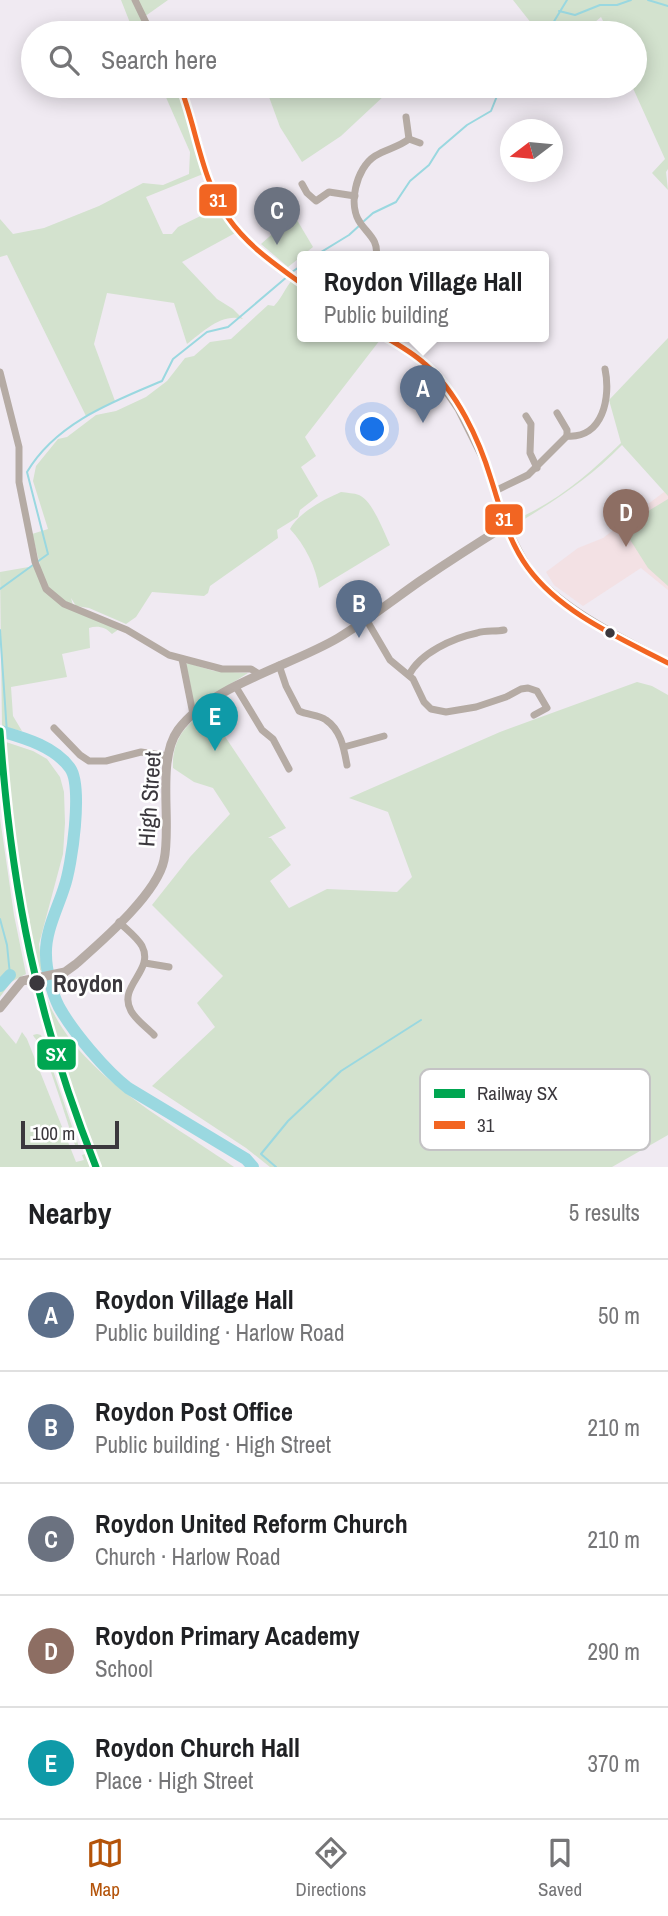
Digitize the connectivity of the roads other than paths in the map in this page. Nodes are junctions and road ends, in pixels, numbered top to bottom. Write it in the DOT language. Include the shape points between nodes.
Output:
graph roads {
  1 [pos="135,0"];
  2 [pos="145,21"];
  3 [pos="185,98"];
  4 [pos="406,117"];
  5 [pos="409,139"];
  6 [pos="421,143"];
  7 [pos="302,184"];
  8 [pos="355,196"];
  9 [pos="376,251"];
  10 [pos="297,280"];
  11 [pos="392,342"];
  12 [pos="605,369"];
  13 [pos="0,372"];
  14 [pos="557,414"];
  15 [pos="526,416"];
  16 [pos="567,436"];
  17 [pos="537,468"];
  18 [pos="495,491"];
  19 [pos="505,527"];
  20 [pos="366,619"];
  21 [pos="504,630"];
  22 [pos="182,659"];
  23 [pos="668,663"];
  24 [pos="279,665"];
  25 [pos="259,674"];
  26 [pos="409,676"];
  27 [pos="236,687"];
  28 [pos="193,714"];
  29 [pos="534,715"];
  30 [pos="54,728"];
  31 [pos="384,736"];
  32 [pos="344,747"];
  33 [pos="168,756"];
  34 [pos="347,765"];
  35 [pos="289,769"];
  36 [pos="119,922"];
  37 [pos="145,963"];
  38 [pos="169,967"];
  39 [pos="0,1008"];
  40 [pos="154,1035"];
  1 -- 2 [label="street"];
  3 -- 10 [label="street" via="222,208 250,243"];
  4 -- 5 [label="street"];
  5 -- 6 [label="street"];
  5 -- 8 [label="street" via="368,162"];
  7 -- 8 [label="street" via="316,201 329,192"];
  8 -- 9 [label="street" via="356,216"];
  11 -- 18 [label="street" via="436,375 466,422"];
  12 -- 16 [label="street" via="606,404 596,425 583,434"];
  13 -- 22 [label="street" via="19,447 19,482 35,562 46,589 64,604"];
  14 -- 16 [label="street"];
  15 -- 17 [label="street" via="531,425 530,453"];
  16 -- 17 [label="street"];
  17 -- 18 [label="street"];
  18 -- 19 [label="street"];
  19 -- 20 [label="main road, High Street"];
  19 -- 23 [label="main road" via="526,565 545,587 612,633"];
  20 -- 24 [label="main road, High Street"];
  20 -- 26 [label="street" via="390,660"];
  21 -- 26 [label="street" via="474,633 436,649 420,659"];
  22 -- 25 [label="street"];
  22 -- 28 [label="street"];
  24 -- 25 [label="main road, High Street"];
  24 -- 32 [label="street" via="299,711 326,719"];
  25 -- 27 [label="main road, High Street"];
  26 -- 29 [label="street" via="424,702 439,712 476,707 528,688 537,691 547,708"];
  27 -- 28 [label="main road, High Street"];
  27 -- 35 [label="street"];
  28 -- 33 [label="main road, High Street" via="178,730"];
  30 -- 33 [label="street" via="89,761 141,752"];
  31 -- 32 [label="street"];
  32 -- 34 [label="street"];
  33 -- 36 [label="main road, High Street" via="164,860 147,892"];
  36 -- 37 [label="street" via="141,945"];
  36 -- 39 [label="main road, High Street" via="65,972 22,981"];
  37 -- 38 [label="street"];
  37 -- 40 [label="street" via="127,998 135,1017"];
}
